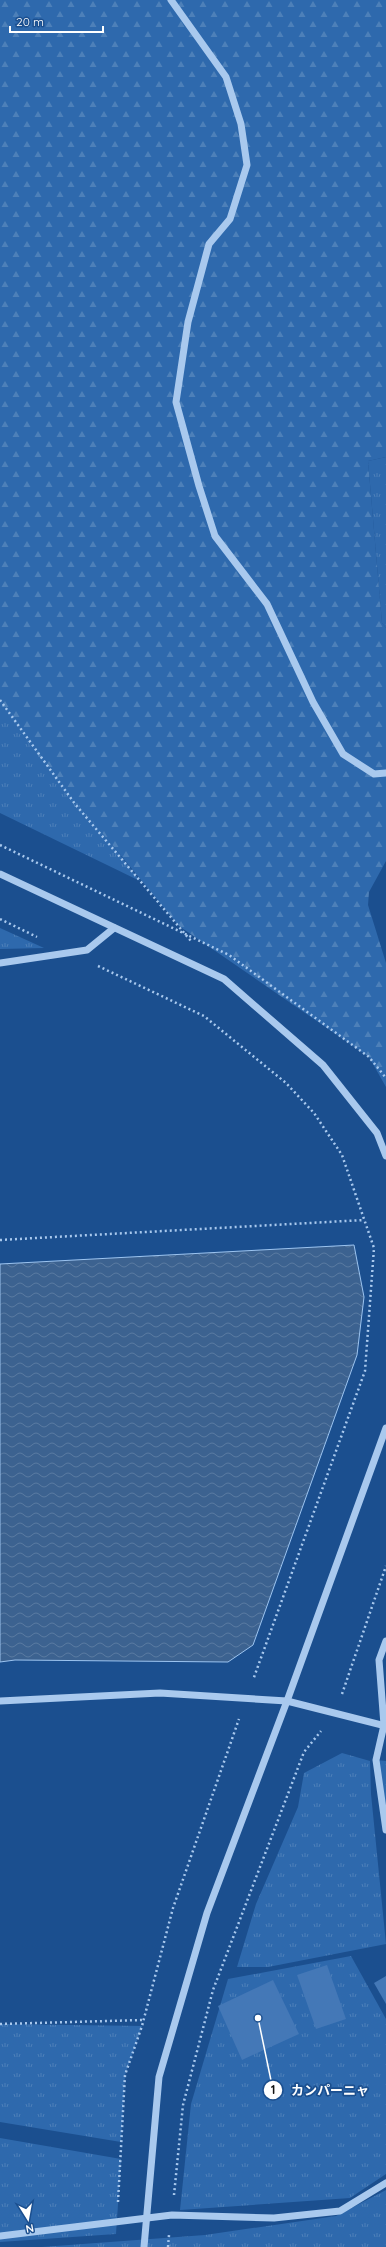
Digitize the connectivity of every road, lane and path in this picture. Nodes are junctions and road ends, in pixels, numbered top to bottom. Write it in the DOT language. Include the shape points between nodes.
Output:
graph roads {
  1 [pos="171,0"];
  2 [pos="0,700"];
  3 [pos="386,773"];
  4 [pos="0,874"];
  5 [pos="0,919"];
  6 [pos="114,928"];
  7 [pos="194,944"];
  8 [pos="71,953"];
  9 [pos="0,963"];
  10 [pos="386,1156"];
  11 [pos="364,1220"];
  12 [pos="0,1240"];
  13 [pos="386,1428"];
  14 [pos="386,1566"];
  15 [pos="386,1641"];
  16 [pos="246,1698"];
  17 [pos="0,1701"];
  18 [pos="287,1701"];
  19 [pos="334,1714"];
  20 [pos="385,1726"];
  21 [pos="386,1830"];
  22 [pos="143,2020"];
  23 [pos="0,2024"];
  24 [pos="386,2183"];
  25 [pos="172,2215"];
  26 [pos="117,2222"];
  27 [pos="145,2223"];
  28 [pos="0,2236"];
  29 [pos="144,2247"];
  30 [pos="168,2247"];
  1 -- 3 [label="street" via="226,77 241,124 247,165 230,219 209,244 188,322 176,402 198,486 215,536 267,604 314,702 343,754 374,774"];
  2 -- 7 [label="path" via="75,804"];
  4 -- 6 [label="street"];
  5 -- 8 [label="path"];
  6 -- 8 [label="street" via="87,950"];
  6 -- 10 [label="street" via="224,979 323,1065 377,1133"];
  8 -- 9 [label="street"];
  8 -- 11 [label="path" via="204,1016 286,1084 314,1113 342,1155"];
  11 -- 12 [label="path"];
  11 -- 16 [label="path" via="374,1248 365,1371"];
  13 -- 18 [label="street"];
  14 -- 19 [label="path" via="356,1659"];
  15 -- 20 [label="street" via="379,1660"];
  16 -- 17 [label="street" via="160,1693"];
  16 -- 18 [label="street"];
  16 -- 22 [label="path" via="174,1908"];
  18 -- 19 [label="street"];
  18 -- 27 [label="street" via="207,1913 159,2077"];
  19 -- 20 [label="street"];
  19 -- 25 [label="path" via="304,1752 213,1990 183,2105"];
  20 -- 21 [label="street" via="376,1760"];
  22 -- 23 [label="path"];
  22 -- 26 [label="path" via="125,2075"];
  24 -- 25 [label="street" via="340,2211 274,2218"];
  25 -- 27 [label="street"];
  25 -- 30 [label="path"];
  26 -- 27 [label="street"];
  26 -- 28 [label="street"];
  27 -- 29 [label="street"];
}
